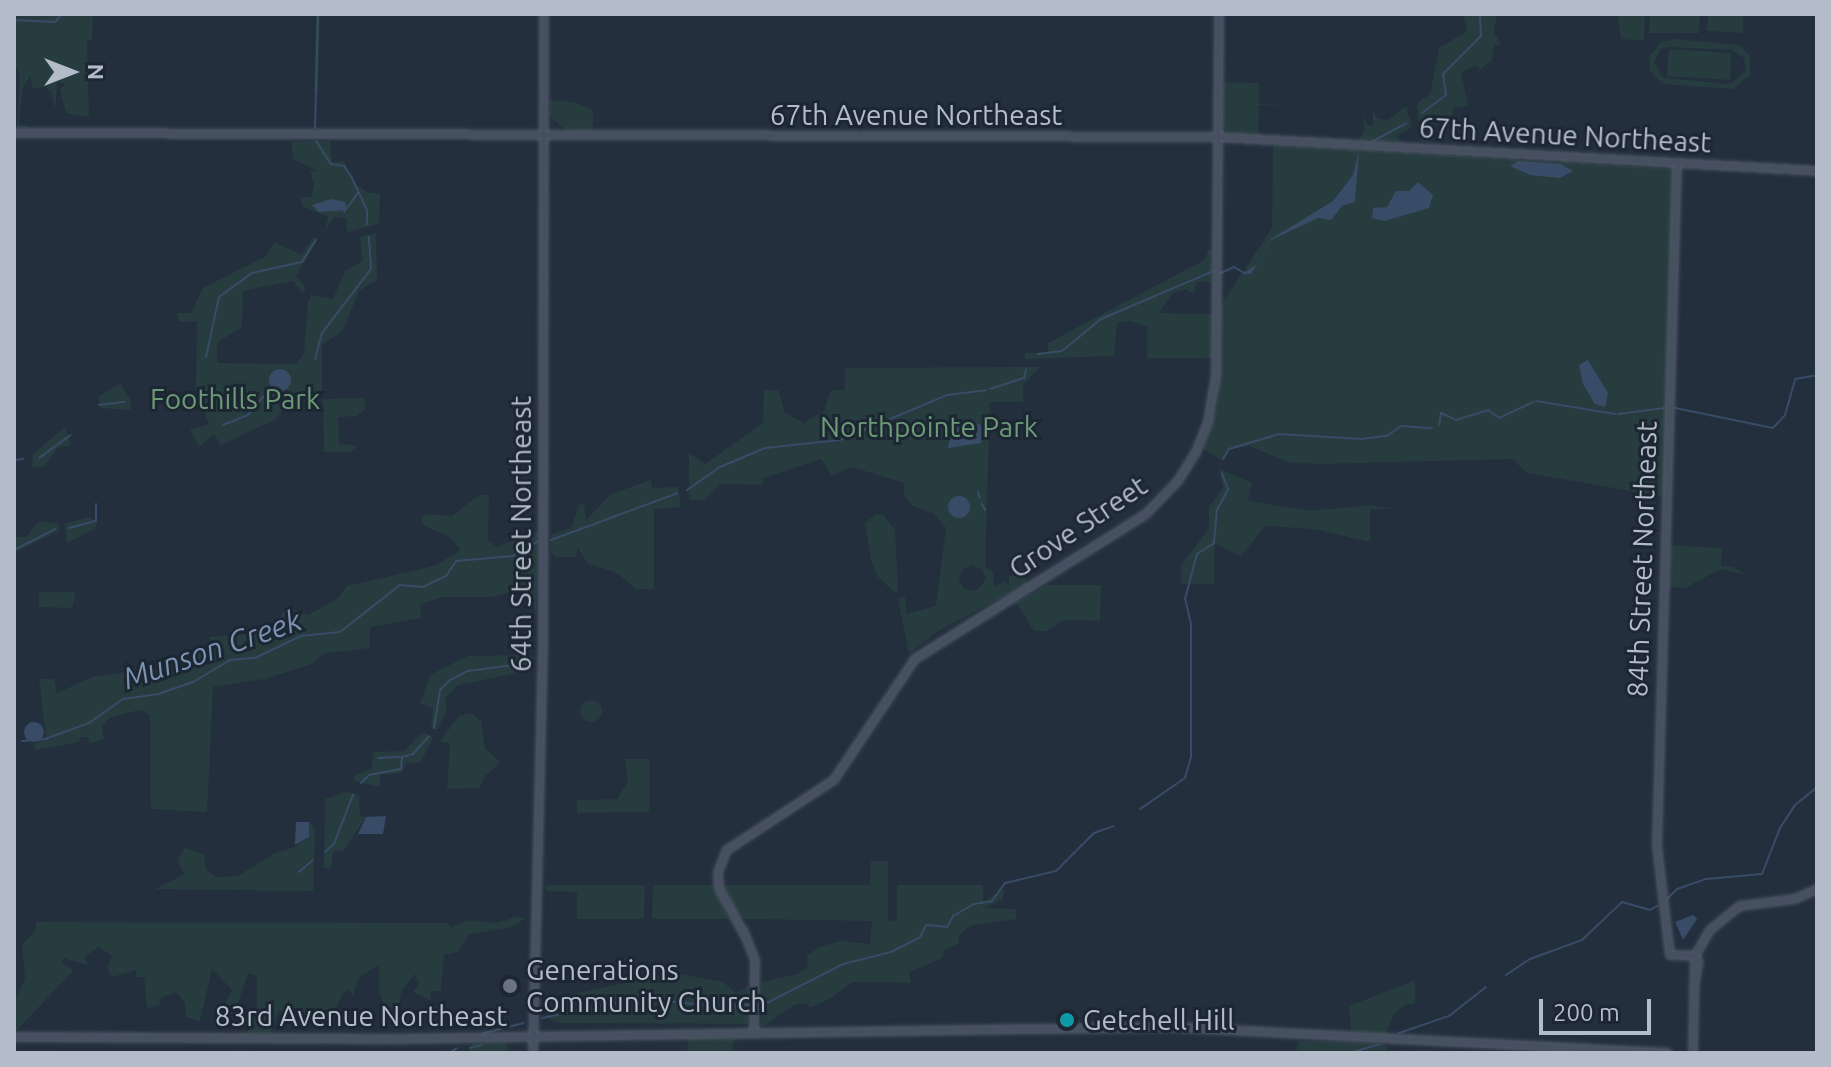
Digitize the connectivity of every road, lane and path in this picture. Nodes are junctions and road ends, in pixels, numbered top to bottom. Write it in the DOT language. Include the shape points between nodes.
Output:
graph roads {
  1 [pos="544,14"];
  2 [pos="1219,14"];
  3 [pos="14,133"];
  4 [pos="541,136"];
  5 [pos="1217,137"];
  6 [pos="1677,163"];
  7 [pos="1817,171"];
  8 [pos="1817,889"];
  9 [pos="1698,956"];
  10 [pos="754,1033"];
  11 [pos="534,1036"];
  12 [pos="14,1037"];
  13 [pos="533,1053"];
  14 [pos="1668,1053"];
  15 [pos="1693,1053"];
  1 -- 4 [label="street, 64th Street Northeast"];
  2 -- 5 [label="street, Grove Street"];
  3 -- 4 [label="street, 67th Avenue Northeast"];
  4 -- 5 [label="street, 67th Avenue Northeast"];
  4 -- 11 [label="street, 64th Street Northeast" via="545,541"];
  5 -- 6 [label="street, 67th Avenue Northeast"];
  5 -- 10 [label="street, Grove Street" via="1214,392 1203,437 1185,470 1146,514 915,659 834,780 727,850 718,878 755,960"];
  6 -- 7 [label="street, 67th Avenue Northeast"];
  6 -- 9 [label="street, 84th Street Northeast" via="1659,897 1670,955"];
  8 -- 9 [label="street" via="1795,899 1740,906 1723,916"];
  9 -- 15 [label="street"];
  10 -- 11 [label="street, 83rd Avenue Northeast"];
  10 -- 14 [label="street, 83rd Avenue Northeast" via="1169,1027"];
  11 -- 12 [label="street, 83rd Avenue Northeast"];
  11 -- 13 [label="street, 64th Street Northeast"];
}
